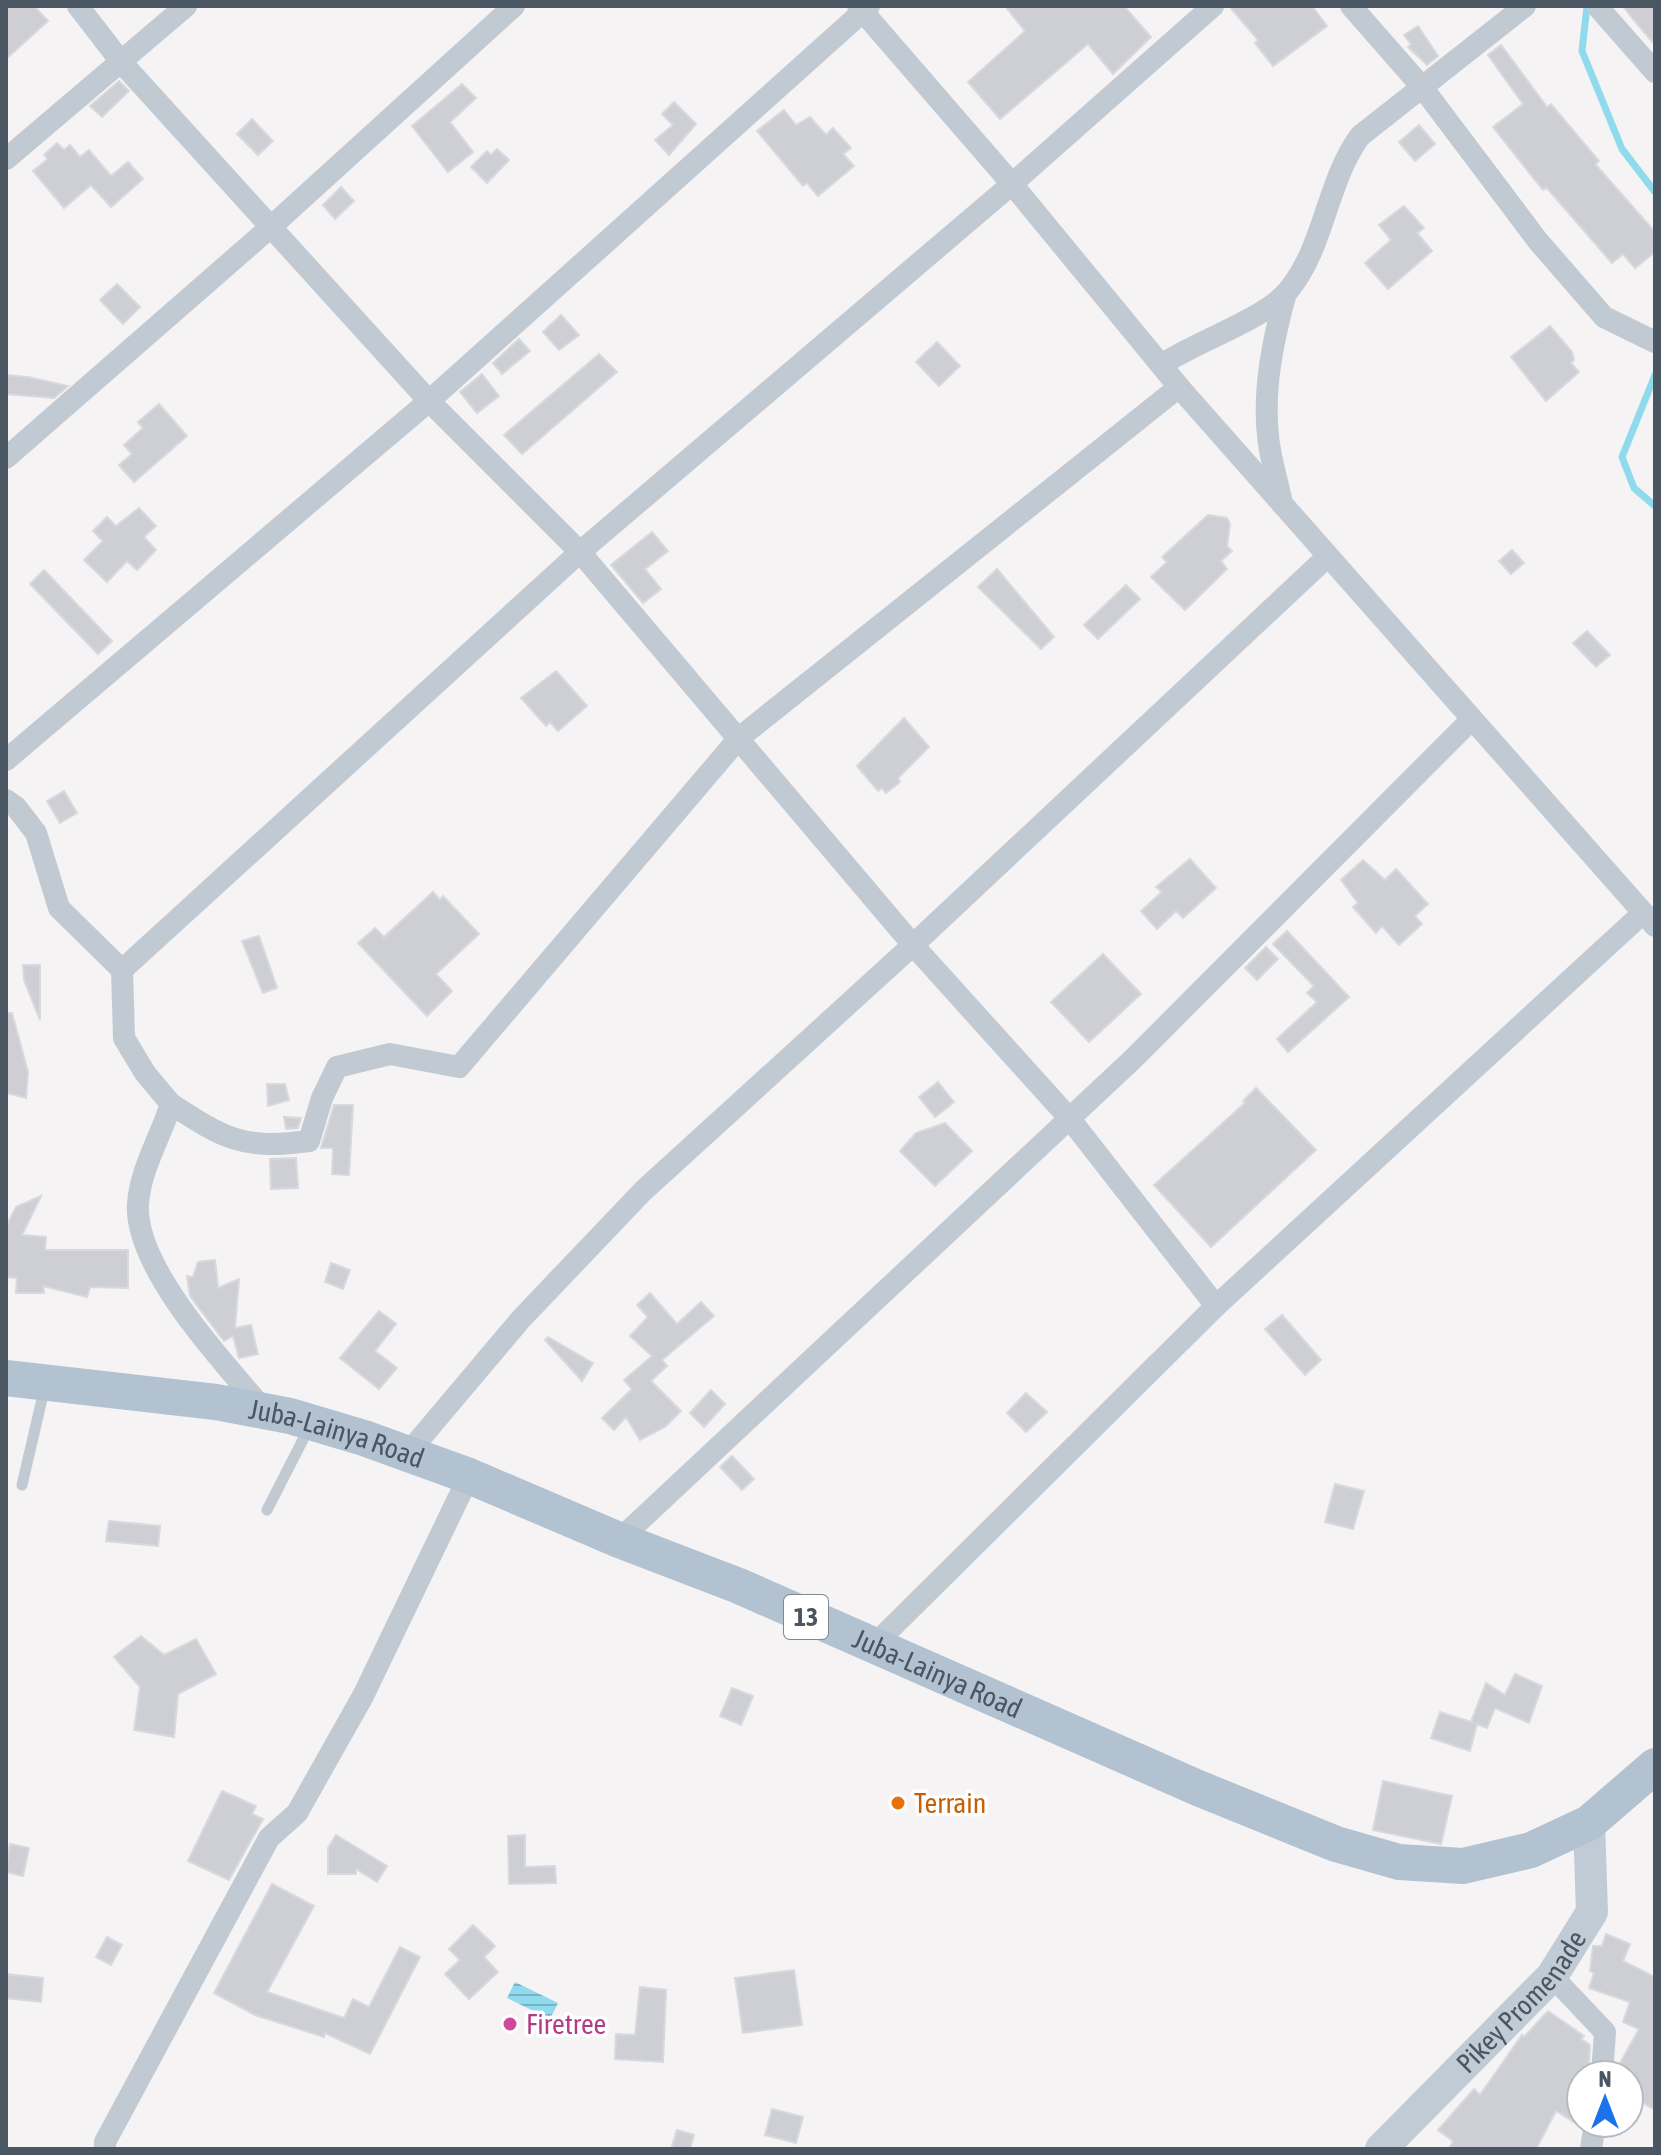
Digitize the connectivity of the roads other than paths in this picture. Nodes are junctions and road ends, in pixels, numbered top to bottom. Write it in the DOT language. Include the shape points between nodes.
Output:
graph roads {
  1 [pos="78,6"];
  2 [pos="186,6"];
  3 [pos="514,6"];
  4 [pos="1213,6"];
  5 [pos="1351,6"];
  6 [pos="1525,6"];
  7 [pos="1597,6"];
  8 [pos="864,7"];
  9 [pos="122,63"];
  10 [pos="1655,72"];
  11 [pos="1422,87"];
  12 [pos="6,159"];
  13 [pos="1012,184"];
  14 [pos="273,225"];
  15 [pos="1286,293"];
  16 [pos="1655,342"];
  17 [pos="1161,365"];
  18 [pos="1179,387"];
  19 [pos="429,401"];
  20 [pos="6,458"];
  21 [pos="1283,507"];
  22 [pos="580,552"];
  23 [pos="1327,557"];
  24 [pos="1471,720"];
  25 [pos="739,738"];
  26 [pos="6,760"];
  27 [pos="6,800"];
  28 [pos="1649,919"];
  29 [pos="913,945"];
  30 [pos="122,970"];
  31 [pos="171,1104"];
  32 [pos="1070,1119"];
  33 [pos="1216,1306"];
  34 [pos="6,1378"];
  35 [pos="46,1382"];
  36 [pos="265,1411"];
  37 [pos="312,1422"];
  38 [pos="408,1453"];
  39 [pos="469,1476"];
  40 [pos="22,1485"];
  41 [pos="267,1510"];
  42 [pos="619,1540"];
  43 [pos="872,1647"];
  44 [pos="1655,1739"];
  45 [pos="1650,1773"];
  46 [pos="1589,1823"];
  47 [pos="1552,1976"];
  48 [pos="1603,2059"];
  49 [pos="105,2149"];
  50 [pos="1381,2149"];
  1 -- 9 [label="street"];
  2 -- 9 [label="street"];
  3 -- 14 [label="street"];
  4 -- 13 [label="street"];
  5 -- 11 [label="street"];
  6 -- 11 [label="street"];
  7 -- 10 [label="street"];
  8 -- 13 [label="street"];
  8 -- 19 [label="street"];
  9 -- 12 [label="street"];
  9 -- 14 [label="street"];
  11 -- 15 [label="street" via="1368,128 1346,154 1310,257"];
  11 -- 16 [label="street" via="1518,216 1604,317"];
  13 -- 17 [label="street"];
  13 -- 22 [label="street"];
  14 -- 19 [label="street"];
  14 -- 20 [label="street"];
  15 -- 17 [label="street" via="1257,316 1188,346"];
  15 -- 21 [label="street" via="1267,397 1268,436"];
  17 -- 18 [label="street"];
  18 -- 21 [label="street"];
  18 -- 25 [label="street"];
  19 -- 22 [label="street"];
  19 -- 26 [label="street"];
  21 -- 23 [label="street"];
  22 -- 25 [label="street"];
  22 -- 30 [label="street"];
  23 -- 24 [label="street"];
  23 -- 29 [label="street"];
  24 -- 28 [label="street"];
  24 -- 32 [label="street"];
  25 -- 29 [label="street"];
  25 -- 31 [label="street" via="459,1067 390,1054 337,1067 309,1141 268,1146 223,1138"];
  27 -- 30 [label="street" via="36,833 59,908"];
  28 -- 33 [label="street"];
  29 -- 32 [label="street"];
  29 -- 38 [label="street" via="643,1191 521,1319"];
  30 -- 31 [label="street" via="124,1038"];
  31 -- 36 [label="street" via="138,1205 148,1249 186,1318"];
  32 -- 33 [label="street"];
  32 -- 42 [label="street"];
  33 -- 43 [label="street"];
  34 -- 35 [label="main road, Juba-Lainya Road / 13"];
  35 -- 36 [label="main road, Juba-Lainya Road / 13"];
  35 -- 40 [label="lane"];
  36 -- 37 [label="main road, Juba-Lainya Road / 13"];
  37 -- 38 [label="main road, Juba-Lainya Road / 13"];
  37 -- 41 [label="lane"];
  38 -- 39 [label="main road, Juba-Lainya Road / 13"];
  39 -- 42 [label="main road, Juba-Lainya Road / 13"];
  39 -- 49 [label="street" via="363,1696 297,1813 269,1838"];
  42 -- 43 [label="main road, Juba-Lainya Road / 13" via="739,1586"];
  43 -- 46 [label="main road, Juba-Lainya Road / 13" via="1198,1788 1336,1844 1399,1862 1463,1866 1497,1860"];
  44 -- 46 [label="main road, Juba-Lainya Road"];
  45 -- 46 [label="main road, Juba-Lainya Road"];
  46 -- 47 [label="street, Pikey Promenade" via="1592,1912"];
  47 -- 48 [label="street" via="1605,2032"];
  47 -- 50 [label="street, Pikey Promenade"];
}
